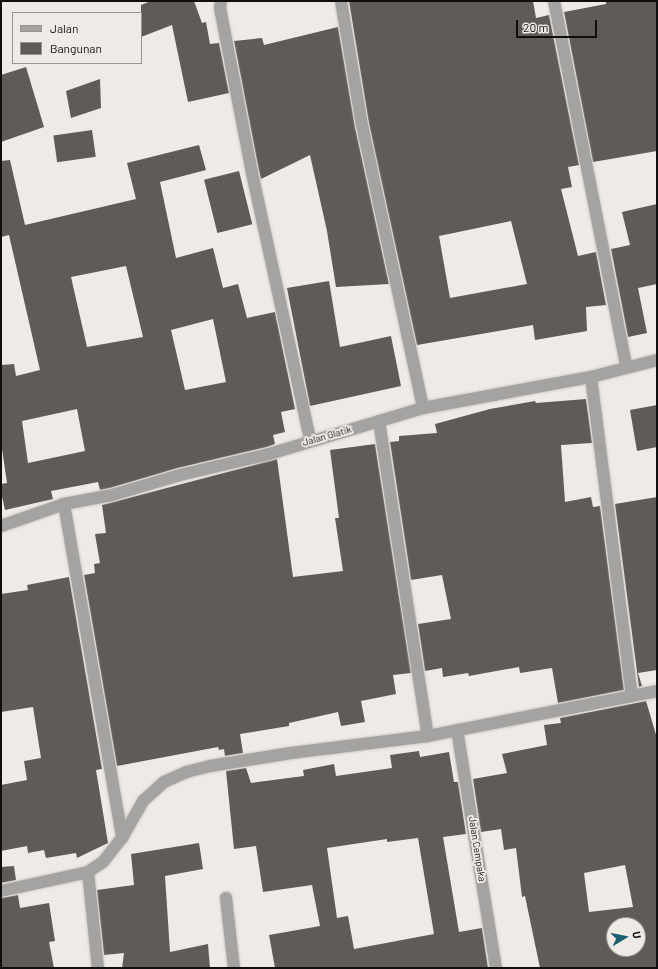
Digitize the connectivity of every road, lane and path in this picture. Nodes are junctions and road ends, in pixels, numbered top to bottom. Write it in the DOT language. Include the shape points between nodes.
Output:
graph roads {
  1 [pos="221,1"];
  2 [pos="341,1"];
  3 [pos="554,1"];
  4 [pos="657,360"];
  5 [pos="626,366"];
  6 [pos="591,378"];
  7 [pos="423,408"];
  8 [pos="379,421"];
  9 [pos="310,440"];
  10 [pos="64,504"];
  11 [pos="1,526"];
  12 [pos="657,691"];
  13 [pos="632,695"];
  14 [pos="457,730"];
  15 [pos="428,736"];
  16 [pos="122,838"];
  17 [pos="88,872"];
  18 [pos="1,891"];
  19 [pos="226,898"];
  20 [pos="98,968"];
  21 [pos="234,968"];
  22 [pos="496,968"];
  1 -- 9 [label="street" via="220,8 252,173"];
  2 -- 7 [label="street" via="362,125"];
  3 -- 5 [label="street"];
  4 -- 5 [label="street, Jalan Glatik"];
  5 -- 6 [label="street, Jalan Glatik"];
  6 -- 7 [label="street, Jalan Glatik"];
  6 -- 13 [label="street"];
  7 -- 8 [label="street, Jalan Glatik"];
  8 -- 9 [label="street, Jalan Glatik"];
  8 -- 15 [label="street"];
  9 -- 10 [label="street, Jalan Glatik" via="269,454 180,475 112,495"];
  10 -- 11 [label="street, Jalan Glatik"];
  10 -- 16 [label="street"];
  12 -- 13 [label="street"];
  13 -- 14 [label="street"];
  14 -- 15 [label="street"];
  14 -- 22 [label="street, Jalan Cempaka"];
  15 -- 16 [label="street" via="255,758 186,772 164,782 143,802"];
  16 -- 17 [label="street" via="103,862"];
  17 -- 18 [label="street"];
  17 -- 20 [label="street"];
  19 -- 21 [label="street"];
}
